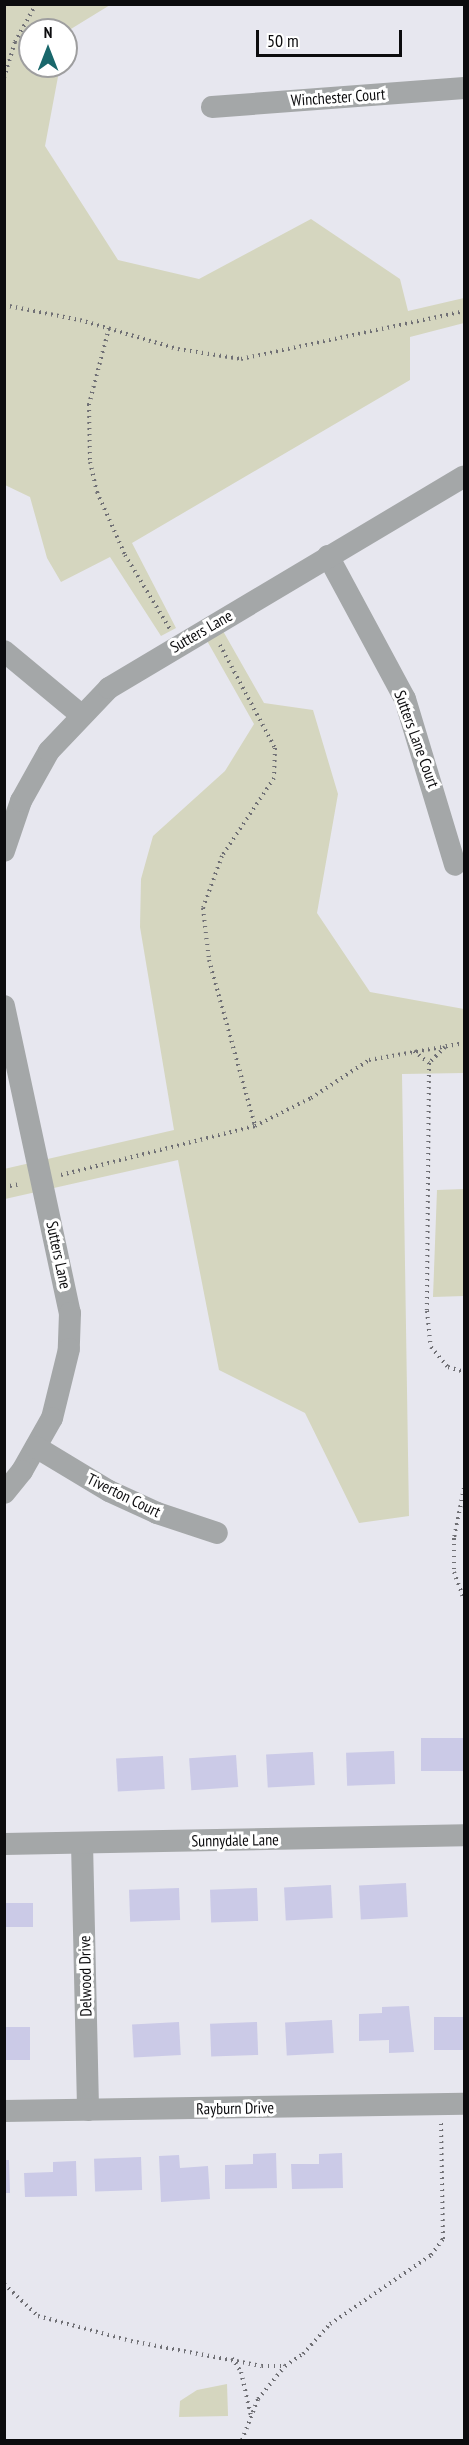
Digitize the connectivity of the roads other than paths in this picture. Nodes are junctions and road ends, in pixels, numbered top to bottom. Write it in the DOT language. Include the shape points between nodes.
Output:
graph roads {
  1 [pos="465,88"];
  2 [pos="212,107"];
  3 [pos="465,476"];
  4 [pos="328,556"];
  5 [pos="4,651"];
  6 [pos="80,714"];
  7 [pos="4,851"];
  8 [pos="455,865"];
  9 [pos="4,1006"];
  10 [pos="36,1446"];
  11 [pos="4,1493"];
  12 [pos="217,1533"];
  13 [pos="465,1836"];
  14 [pos="82,1843"];
  15 [pos="4,1844"];
  16 [pos="465,2104"];
  17 [pos="88,2110"];
  18 [pos="4,2111"];
  1 -- 2 [label="street, Winchester Court"];
  3 -- 4 [label="street, Sutters Lane"];
  4 -- 6 [label="street, Sutters Lane" via="137,668"];
  4 -- 8 [label="street, Sutters Lane Court" via="405,699"];
  5 -- 6 [label="street"];
  6 -- 7 [label="street, Sutters Lane" via="36,772"];
  9 -- 10 [label="street, Sutters Lane" via="66,1283 69,1349 52,1418"];
  10 -- 11 [label="street, Sutters Lane"];
  10 -- 12 [label="street, Tiverton Court" via="109,1491 157,1513"];
  13 -- 14 [label="street, Sunnydale Lane"];
  14 -- 15 [label="street, Sunnydale Lane"];
  14 -- 17 [label="street, Delwood Drive"];
  16 -- 17 [label="street, Rayburn Drive"];
  17 -- 18 [label="street, Rayburn Drive"];
}
